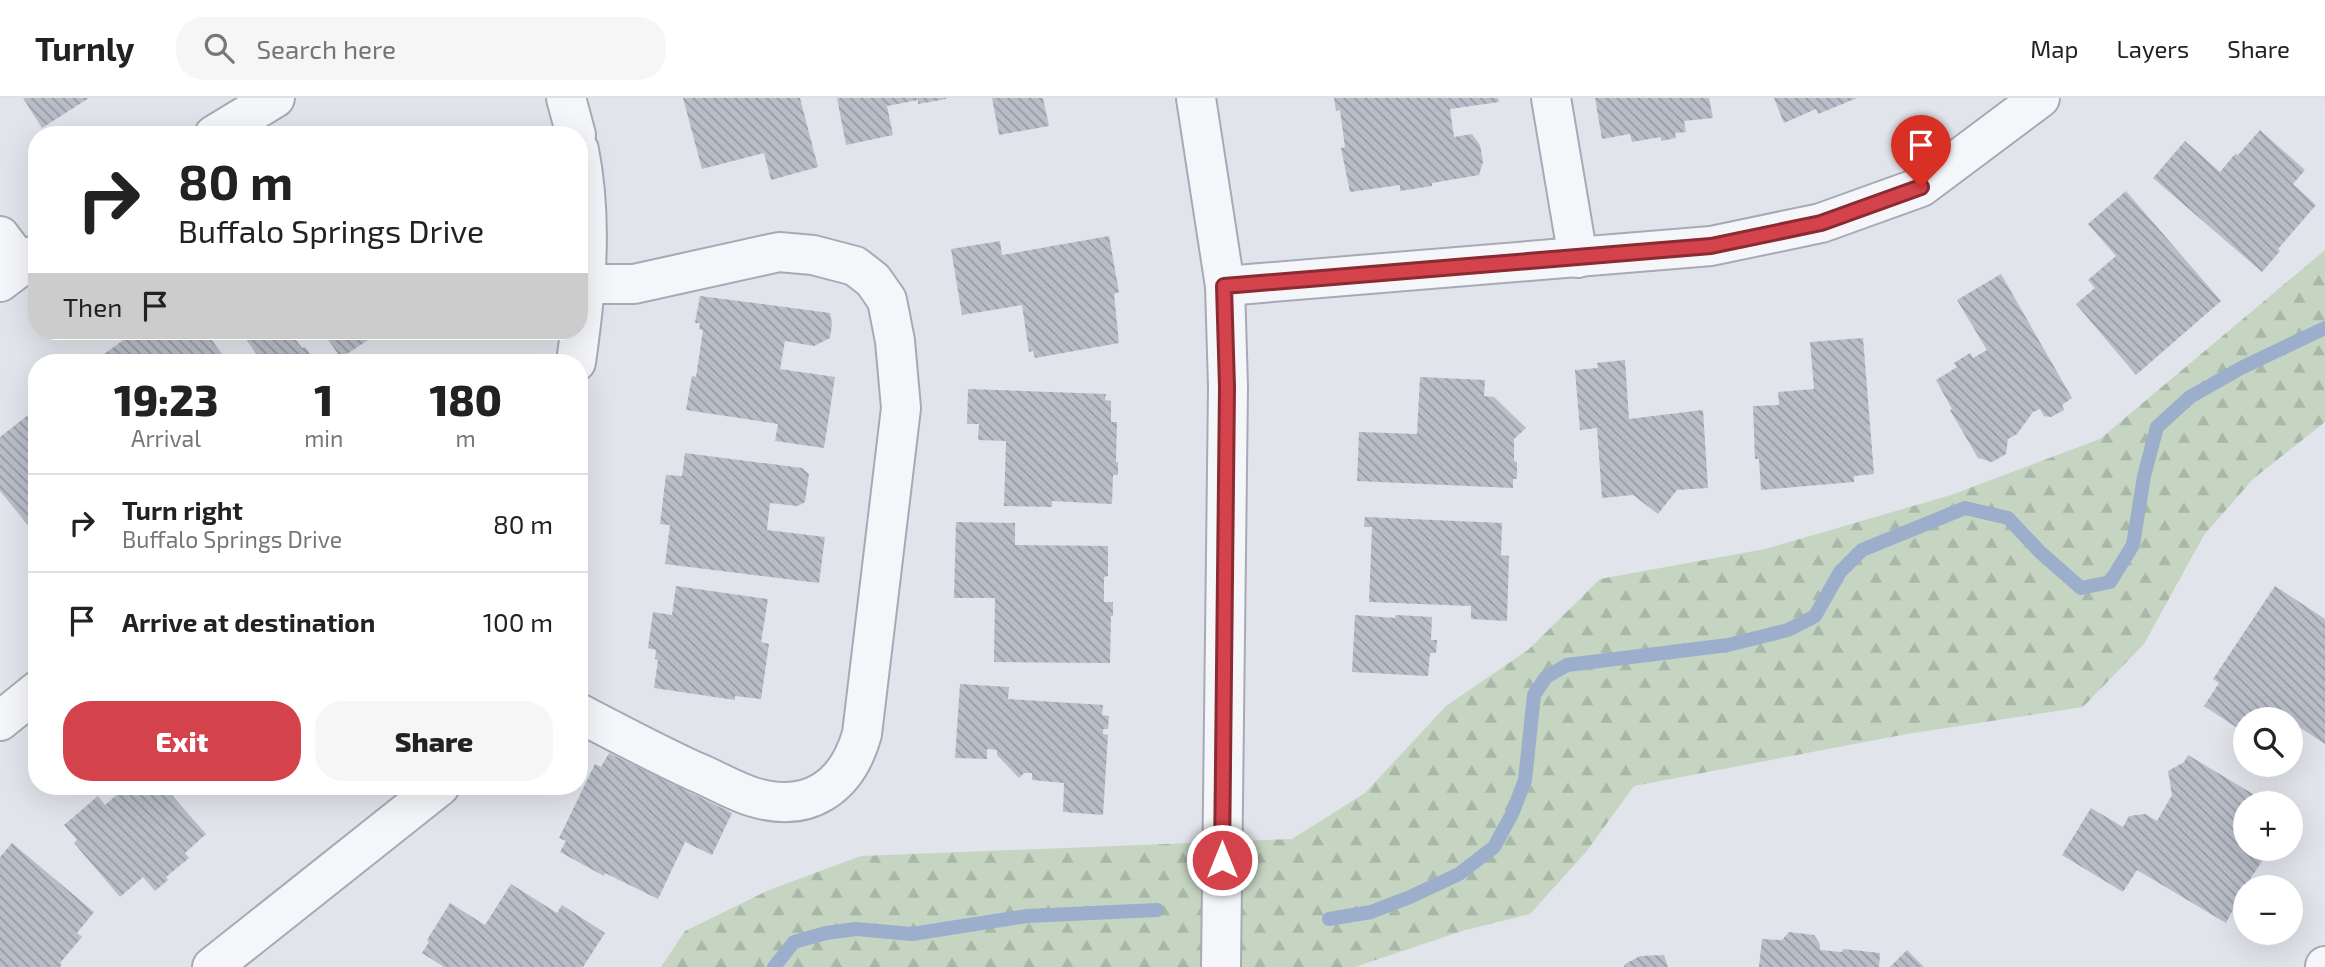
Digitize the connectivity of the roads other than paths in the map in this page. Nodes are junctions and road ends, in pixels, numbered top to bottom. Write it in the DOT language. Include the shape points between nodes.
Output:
graph roads {
  1 [pos="275,98"];
  2 [pos="566,98"];
  3 [pos="1196,98"];
  4 [pos="1550,98"];
  5 [pos="2040,98"];
  6 [pos="229,126"];
  7 [pos="574,126"];
  8 [pos="1578,258"];
  9 [pos="588,284"];
  10 [pos="1224,286"];
  11 [pos="28,698"];
  12 [pos="588,718"];
  13 [pos="0,721"];
  14 [pos="429,795"];
  15 [pos="212,967"];
  16 [pos="1221,967"];
  1 -- 6 [label="street"];
  2 -- 7 [label="street"];
  3 -- 10 [label="street"];
  4 -- 8 [label="street"];
  5 -- 8 [label="street" via="1921,187 1821,223 1711,246"];
  8 -- 10 [label="street"];
  9 -- 12 [label="street" via="634,284 779,252 855,266 887,300 901,408 862,734 856,757 842,778 800,801 775,802 669,759"];
  10 -- 16 [label="street"];
  11 -- 13 [label="street"];
  14 -- 15 [label="street"];
}
